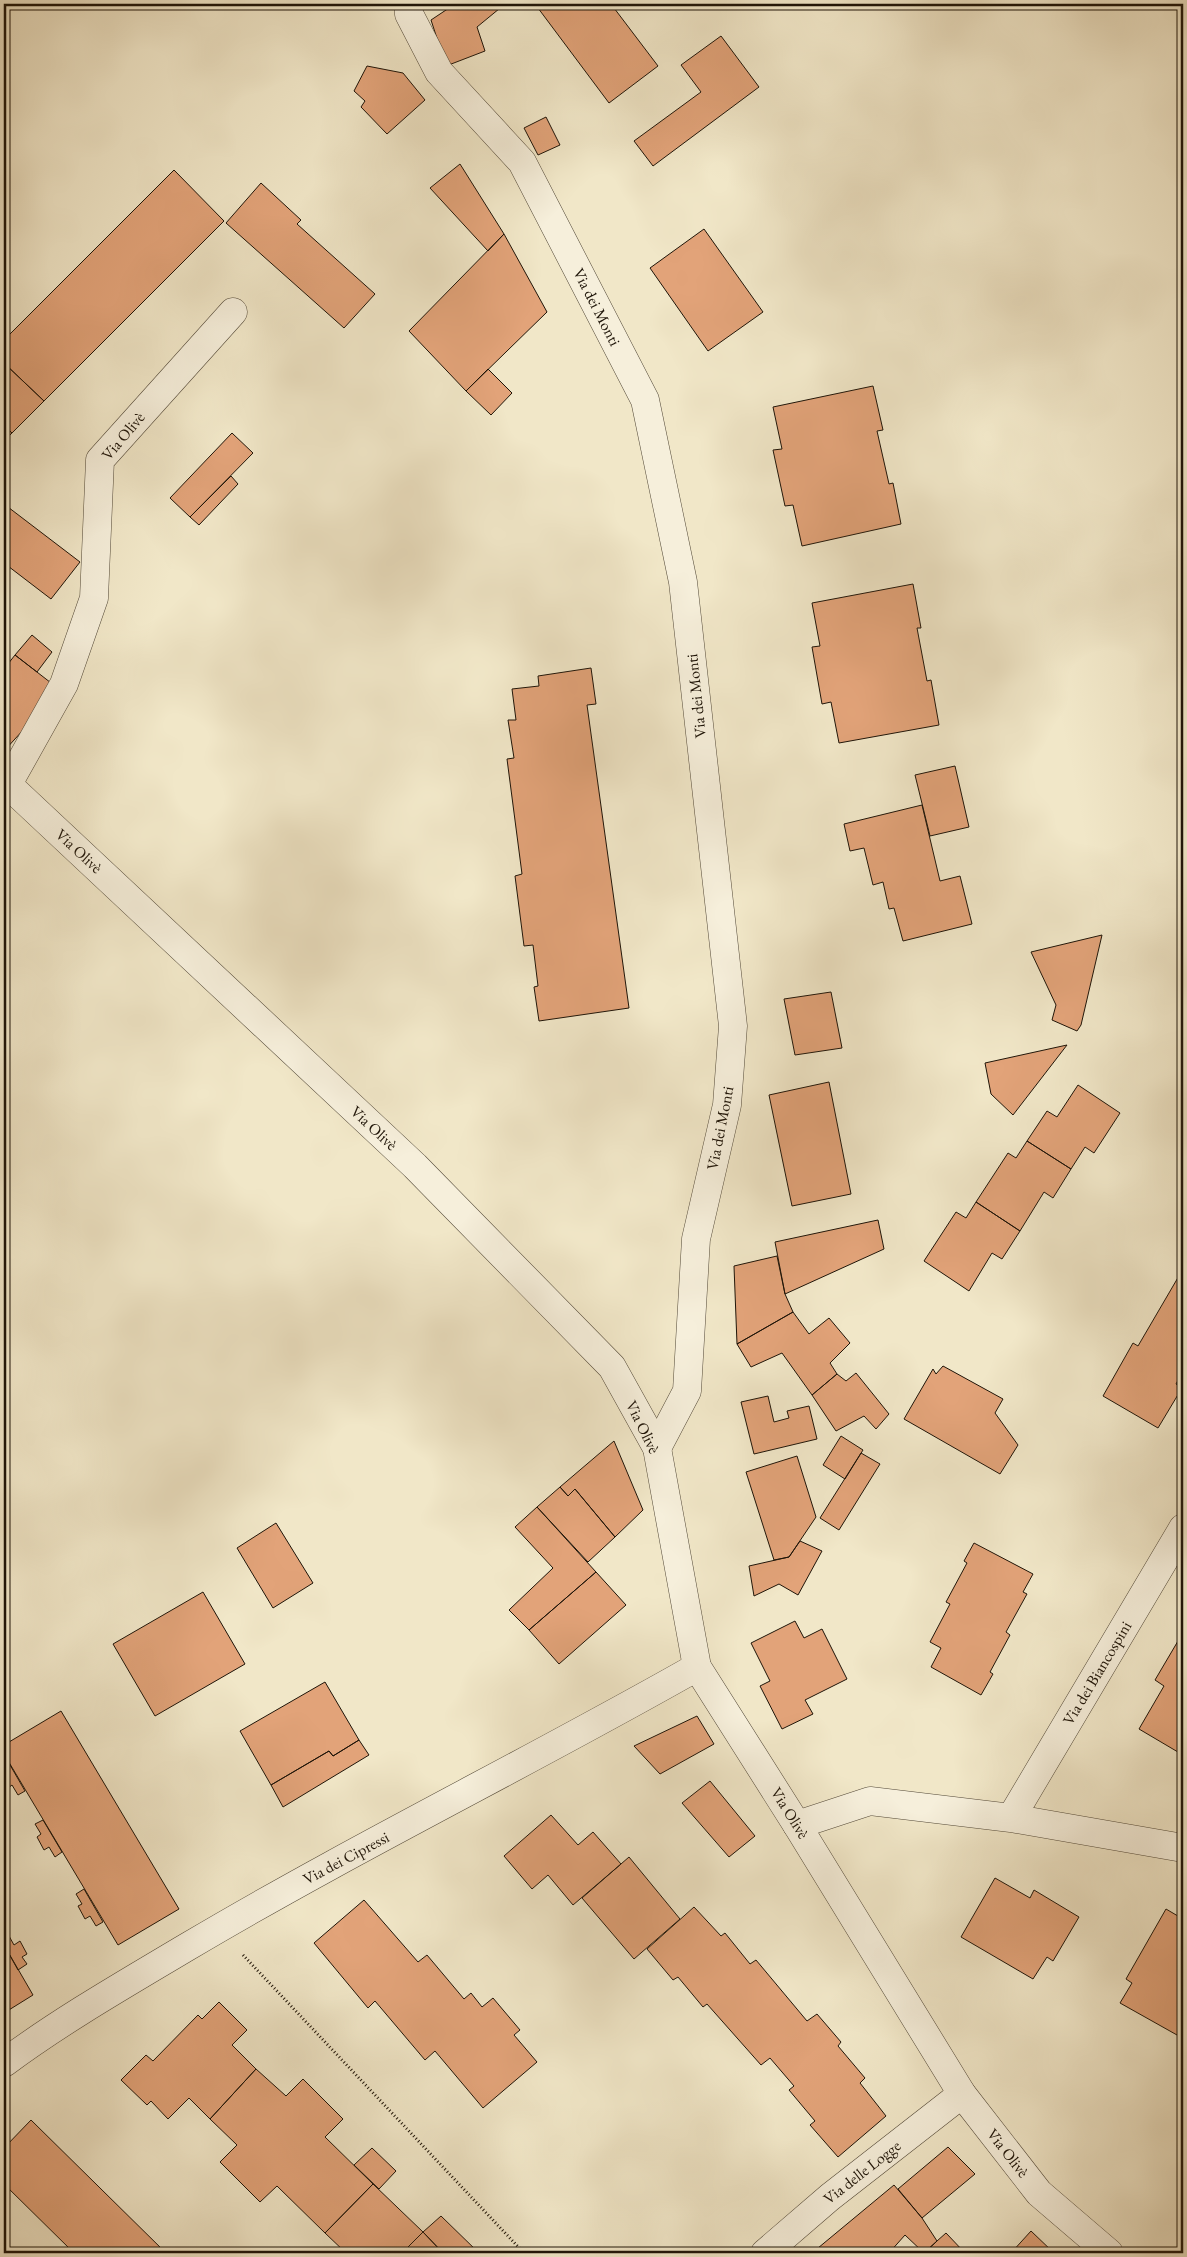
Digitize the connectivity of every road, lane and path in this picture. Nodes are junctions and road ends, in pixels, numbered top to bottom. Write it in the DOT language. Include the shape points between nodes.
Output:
graph roads {
  1 [pos="408,4"];
  2 [pos="233,312"];
  3 [pos="6,783"];
  4 [pos="657,1448"];
  5 [pos="1183,1528"];
  6 [pos="697,1667"];
  7 [pos="1011,1818"];
  8 [pos="798,1825"];
  9 [pos="1183,1848"];
  10 [pos="238,1949"];
  11 [pos="4,2064"];
  12 [pos="962,2094"];
  13 [pos="524,2253"];
  14 [pos="764,2253"];
  15 [pos="1108,2253"];
  1 -- 4 [label="street, Via dei Monti" via="439,72 522,162 645,400 683,582 733,1026 727,1105 696,1239 688,1392"];
  2 -- 3 [label="street, Via Olivè" via="100,460 94,598 64,684"];
  3 -- 4 [label="street, Via Olivè" via="428,1179 612,1367"];
  4 -- 6 [label="street, Via Olivè"];
  5 -- 7 [label="street, Via dei Biancospini"];
  6 -- 8 [label="street, Via Olivè"];
  6 -- 11 [label="street, Via dei Cipressi" via="262,1902 117,1988"];
  7 -- 8 [label="street" via="870,1800"];
  7 -- 9 [label="street"];
  8 -- 12 [label="street, Via Olivè"];
  10 -- 13 [label="path"];
  12 -- 14 [label="street, Via delle Logge"];
  12 -- 15 [label="street, Via Olivè" via="1039,2193"];
}
